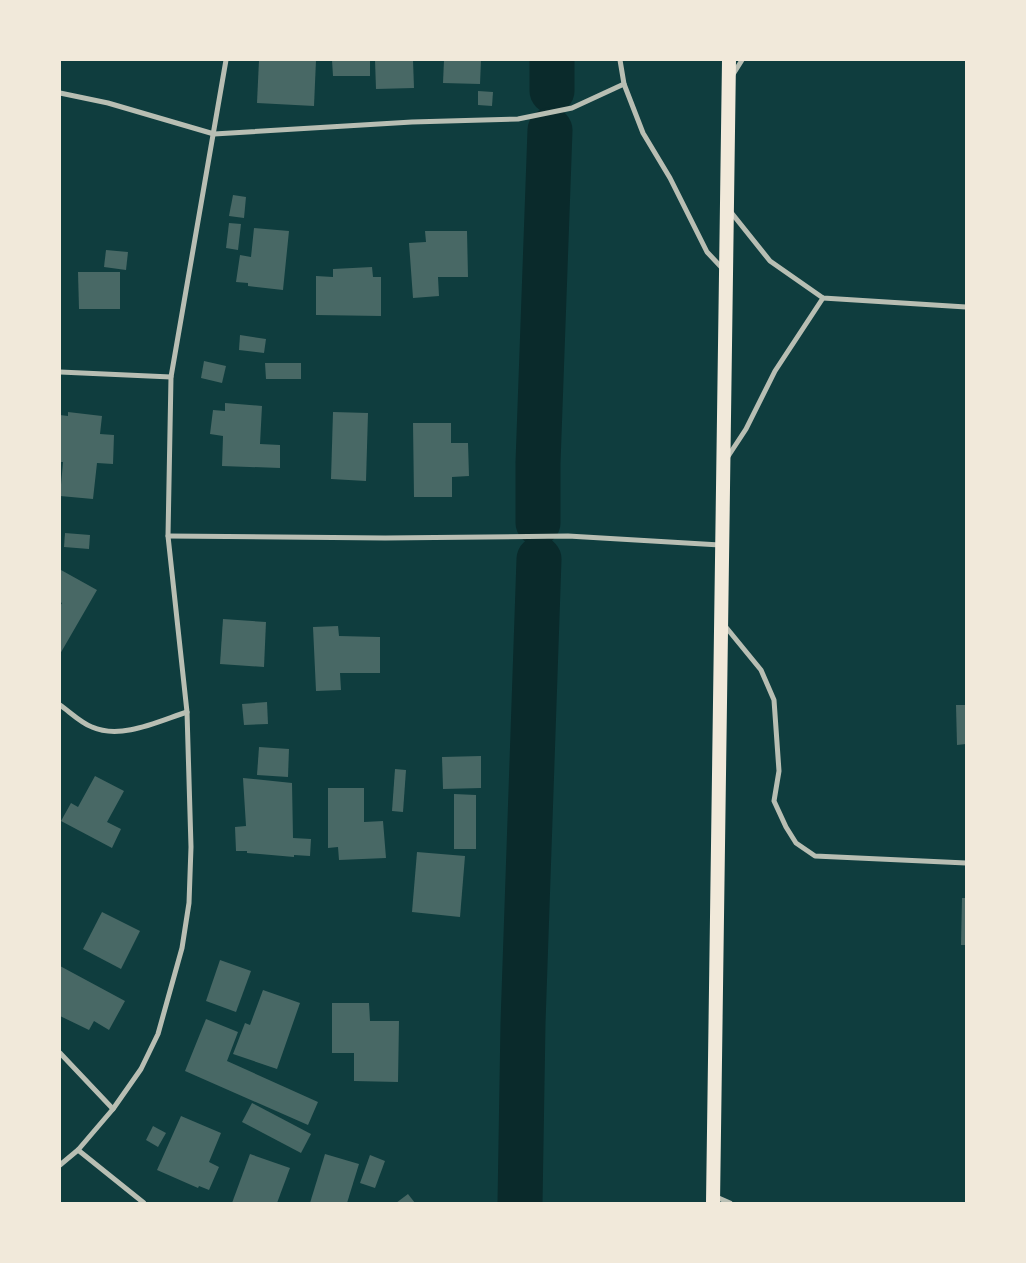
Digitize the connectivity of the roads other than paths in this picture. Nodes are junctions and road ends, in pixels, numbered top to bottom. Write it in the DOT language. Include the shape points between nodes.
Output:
graph roads {
  1 [pos="226,60"];
  2 [pos="729,60"];
  3 [pos="742,60"];
  4 [pos="621,61"];
  5 [pos="729,80"];
  6 [pos="624,84"];
  7 [pos="60,93"];
  8 [pos="214,134"];
  9 [pos="728,208"];
  10 [pos="727,274"];
  11 [pos="823,298"];
  12 [pos="966,308"];
  13 [pos="60,372"];
  14 [pos="171,377"];
  15 [pos="724,463"];
  16 [pos="168,536"];
  17 [pos="723,545"];
  18 [pos="722,621"];
  19 [pos="60,705"];
  20 [pos="187,712"];
  21 [pos="966,863"];
  22 [pos="60,1053"];
  23 [pos="114,1109"];
  24 [pos="78,1150"];
  25 [pos="60,1165"];
  26 [pos="713,1200"];
  27 [pos="144,1203"];
  28 [pos="730,1203"];
  1 -- 8 [label="street"];
  2 -- 5 [label="highway"];
  3 -- 5 [label="street"];
  4 -- 6 [label="street"];
  5 -- 9 [label="highway"];
  6 -- 8 [label="street" via="572,108 518,119"];
  6 -- 10 [label="street" via="643,133 707,252"];
  7 -- 8 [label="street" via="108,103"];
  8 -- 14 [label="street"];
  9 -- 10 [label="highway"];
  9 -- 11 [label="street" via="770,261"];
  10 -- 15 [label="highway"];
  11 -- 12 [label="street"];
  11 -- 15 [label="street" via="775,371 746,429"];
  13 -- 14 [label="street"];
  14 -- 16 [label="street"];
  15 -- 17 [label="highway"];
  16 -- 17 [label="street" via="568,536"];
  16 -- 20 [label="street"];
  17 -- 18 [label="highway"];
  18 -- 21 [label="street" via="761,670 774,700 779,771 774,801 796,843 815,856"];
  18 -- 26 [label="highway"];
  19 -- 20 [label="street" via="92,728 113,732"];
  20 -- 23 [label="street" via="191,846 189,903 182,948 158,1034 142,1069"];
  22 -- 23 [label="street"];
  23 -- 24 [label="street"];
  24 -- 25 [label="street"];
  24 -- 27 [label="street"];
  26 -- 28 [label="street"];
}
